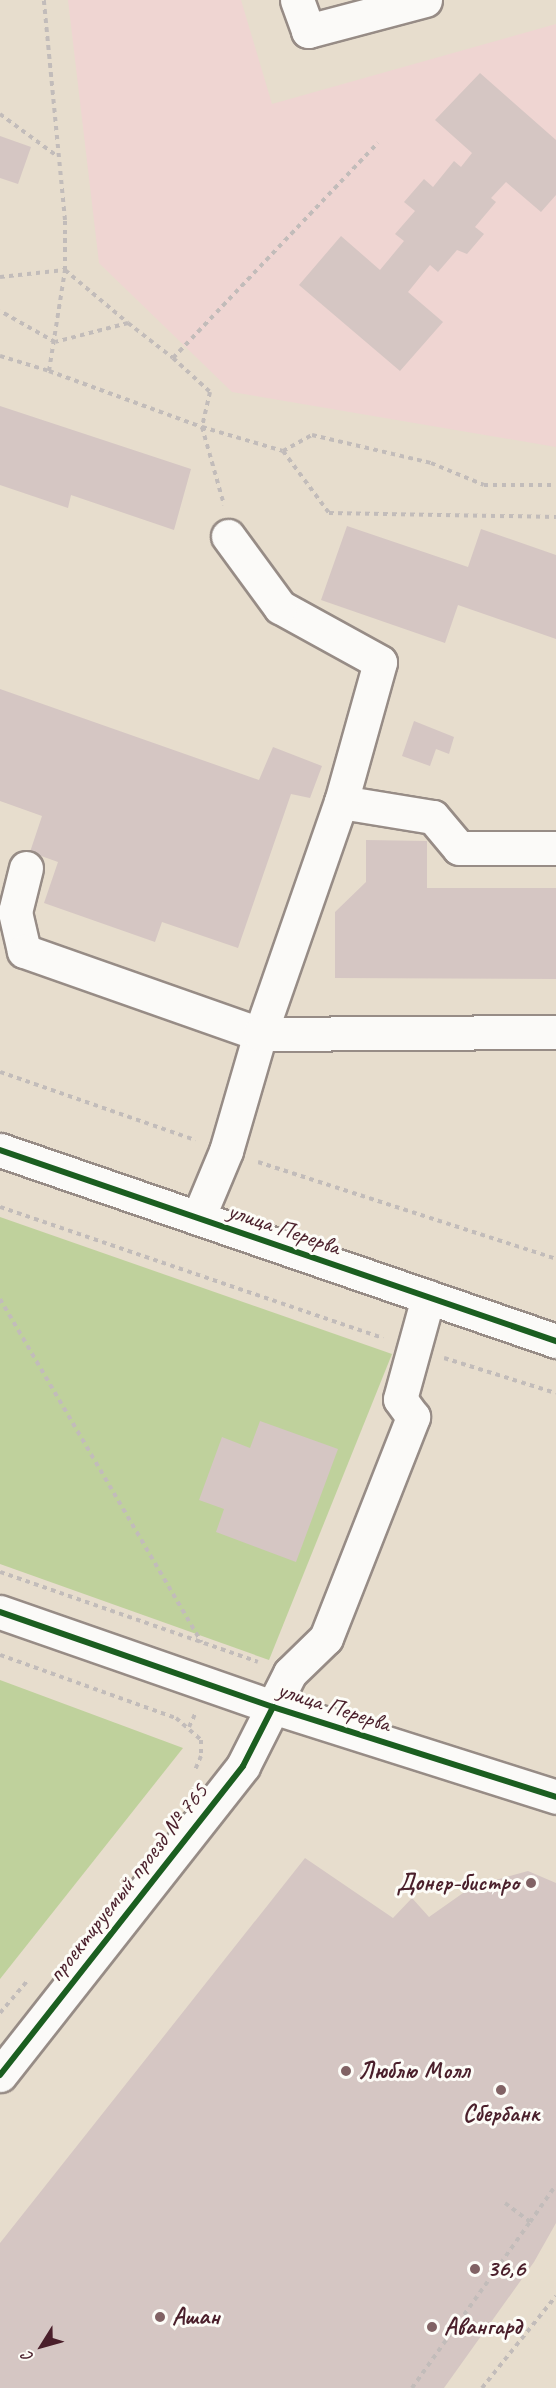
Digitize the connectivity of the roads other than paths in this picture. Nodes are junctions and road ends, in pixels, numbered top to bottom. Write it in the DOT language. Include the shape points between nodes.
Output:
graph roads {
  1 [pos="297,0"];
  2 [pos="425,0"];
  3 [pos="228,536"];
  4 [pos="341,802"];
  5 [pos="556,848"];
  6 [pos="26,868"];
  7 [pos="556,1032"];
  8 [pos="260,1034"];
  9 [pos="0,1150"];
  10 [pos="198,1218"];
  11 [pos="428,1297"];
  12 [pos="556,1341"];
  13 [pos="0,1612"];
  14 [pos="273,1707"];
  15 [pos="556,1797"];
  16 [pos="0,2075"];
  1 -- 2 [label="street" via="308,31"];
  3 -- 4 [label="street" via="280,607 380,662"];
  4 -- 5 [label="street" via="433,817 459,848"];
  4 -- 8 [label="street"];
  6 -- 8 [label="street" via="15,912 24,951"];
  7 -- 8 [label="street"];
  8 -- 10 [label="street" via="226,1151"];
  9 -- 10 [label="street, улица Перерва"];
  10 -- 11 [label="street, улица Перерва"];
  11 -- 12 [label="street, улица Перерва"];
  11 -- 14 [label="street, проектируемый проезд № 765" via="400,1398 413,1417 326,1638 290,1672"];
  13 -- 14 [label="street, улица Перерва"];
  14 -- 15 [label="street, улица Перерва"];
  14 -- 16 [label="street, проектируемый проезд № 765" via="243,1766"];
}
